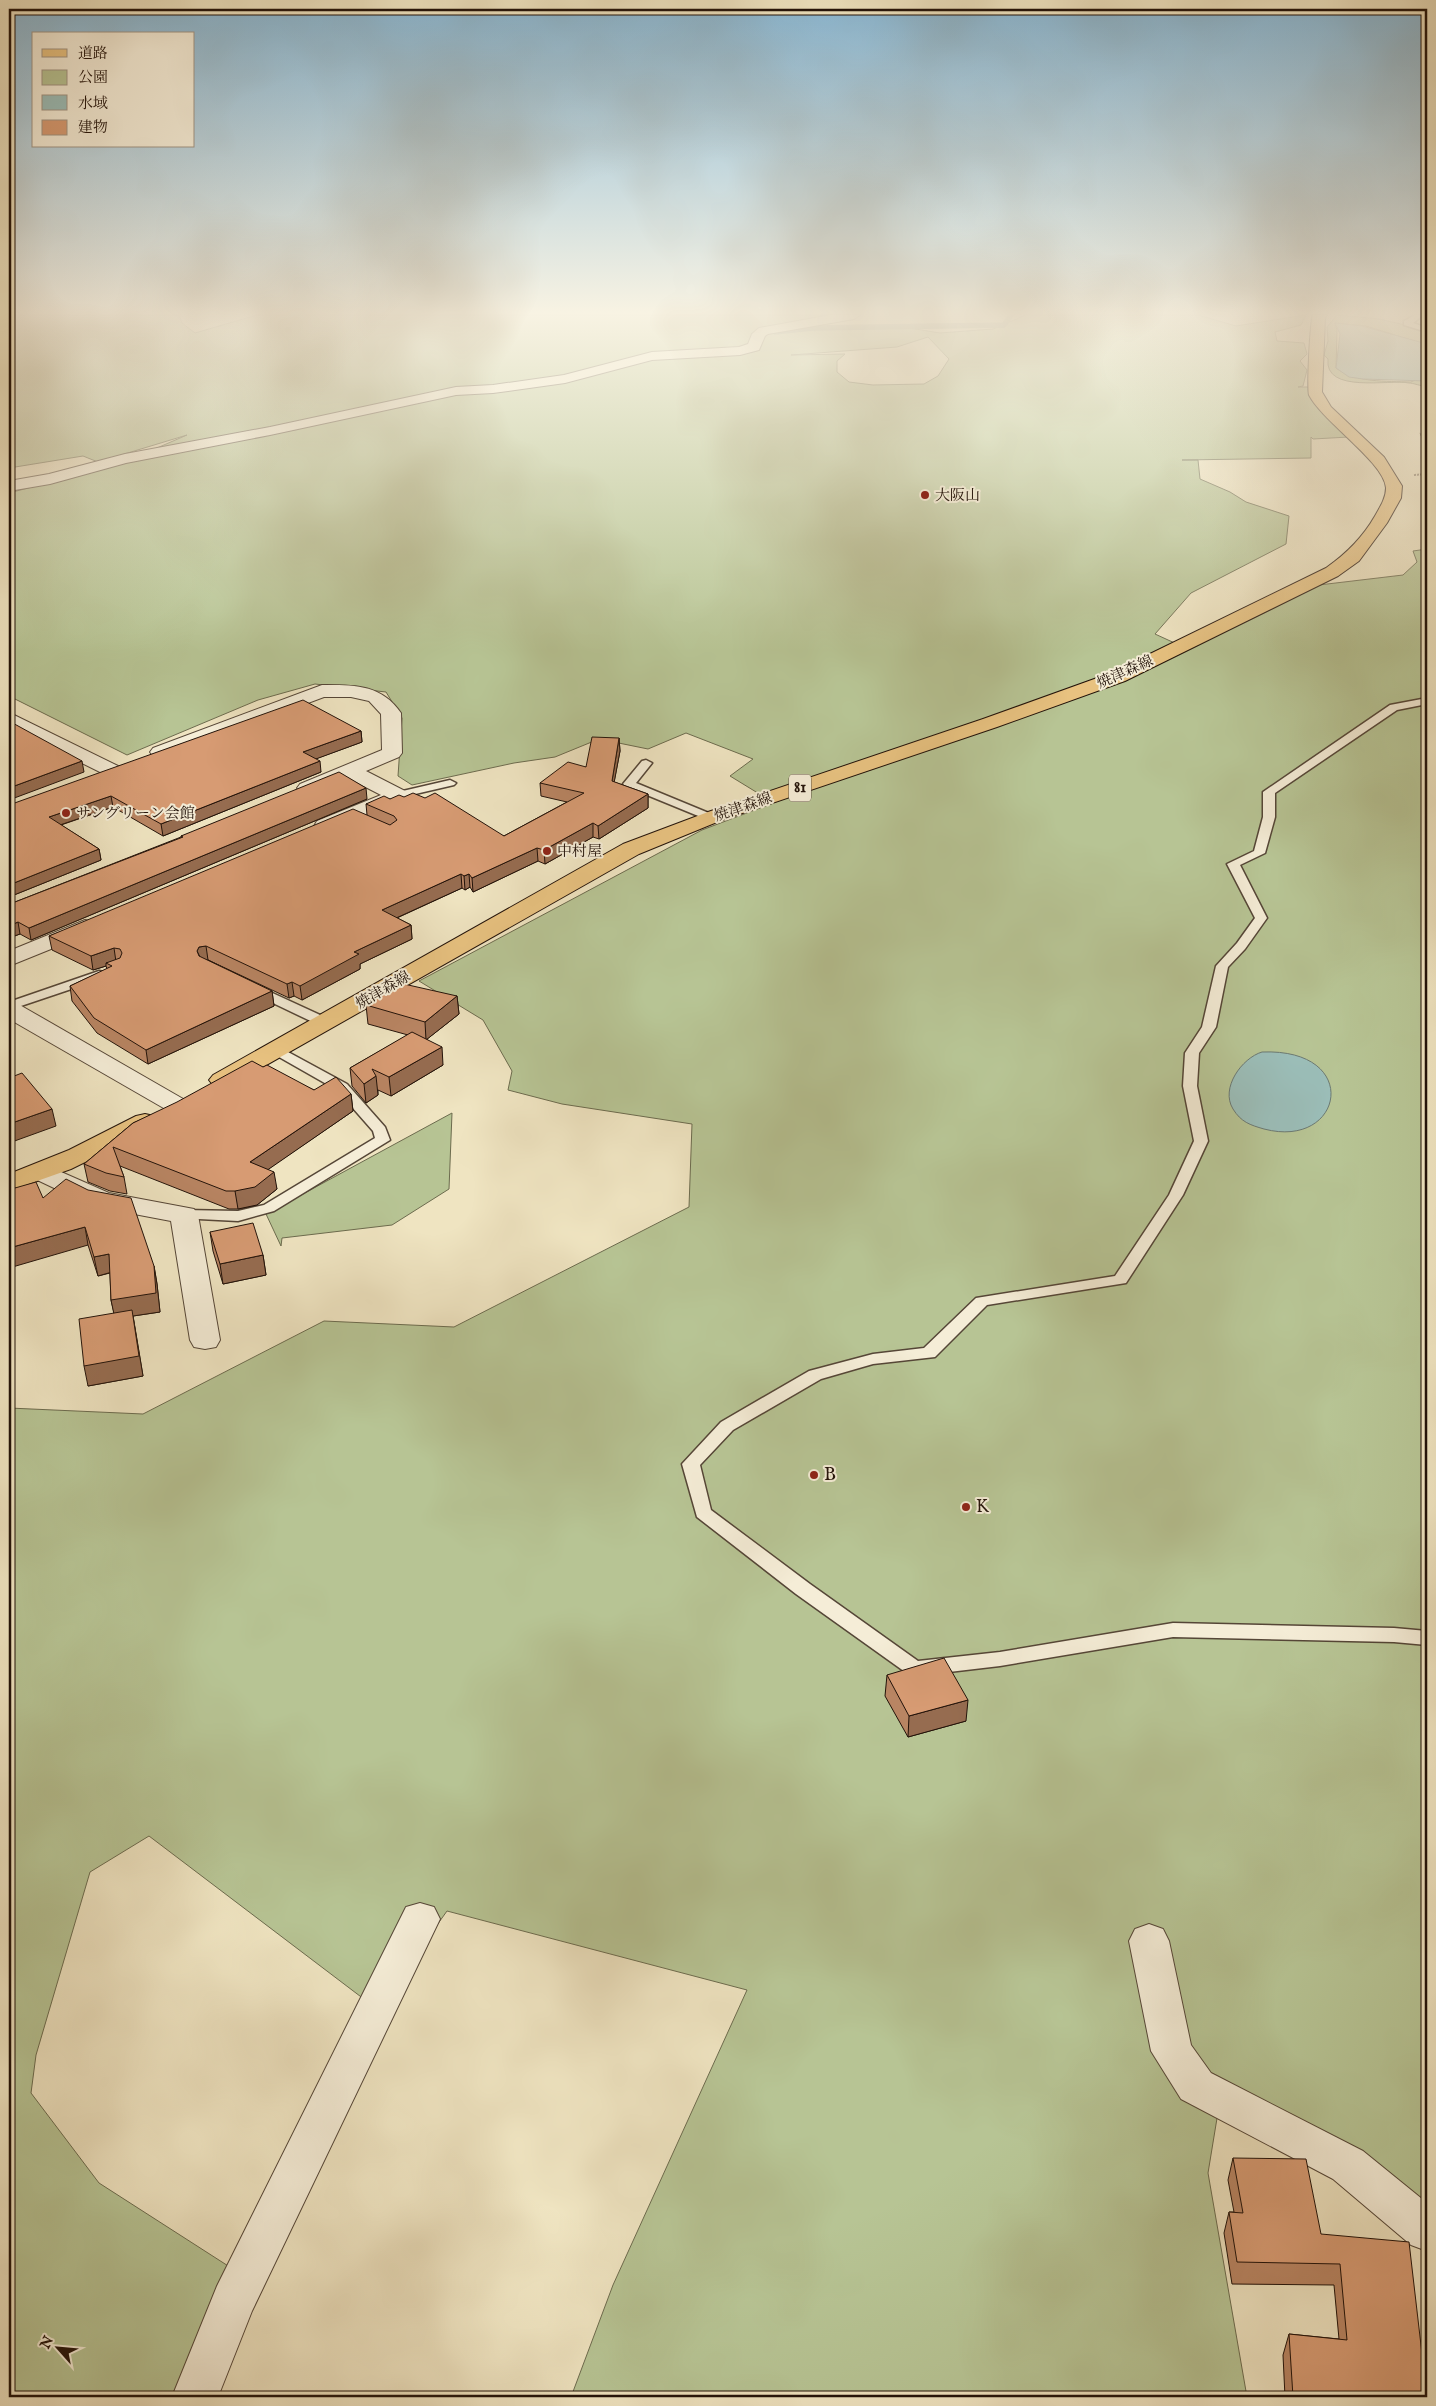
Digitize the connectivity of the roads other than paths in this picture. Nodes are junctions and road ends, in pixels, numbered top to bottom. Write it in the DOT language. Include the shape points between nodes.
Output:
graph roads {
  1 [pos="287,427"];
  2 [pos="1344,427"];
  3 [pos="9,486"];
  4 [pos="1427,702"];
  5 [pos="9,721"];
  6 [pos="646,763"];
  7 [pos="126,764"];
  8 [pos="349,771"];
  9 [pos="83,780"];
  10 [pos="450,783"];
  11 [pos="398,795"];
  12 [pos="285,797"];
  13 [pos="712,818"];
  14 [pos="306,834"];
  15 [pos="108,917"];
  16 [pos="9,958"];
  17 [pos="108,972"];
  18 [pos="241,982"];
  19 [pos="9,1008"];
  20 [pos="326,1023"];
  21 [pos="277,1050"];
  22 [pos="190,1097"];
  23 [pos="43,1172"];
  24 [pos="9,1183"];
  25 [pos="184,1215"];
  26 [pos="205,1340"];
  27 [pos="1427,1638"];
  28 [pos="420,1919"];
  29 [pos="1149,1941"];
  30 [pos="1427,2230"];
  31 [pos="195,2397"];
  1 -- 3 [label="street" via="125,458 50,479"];
  2 -- 13 [label="main road, 焼津森線 / 81" via="1379,460 1394,486 1381,520 1353,557 1332,572 1118,677"];
  4 -- 27 [label="lane" via="1394,707 1269,792 1269,817 1259,853 1232,864 1261,918 1222,966 1209,1027 1192,1053 1190,1086 1200,1141 1176,1196 1120,1280 982,1301 928,1353 873,1359 815,1375 727,1426 691,1464 703,1513 915,1669 1000,1659 1173,1630"];
  5 -- 7 [label="street"];
  6 -- 13 [label="lane" via="629,784"];
  7 -- 8 [label="street" via="322,691 351,691 376,697 391,713 392,753"];
  7 -- 9 [label="street"];
  8 -- 11 [label="street"];
  8 -- 12 [label="street"];
  10 -- 11 [label="lane"];
  11 -- 14 [label="street" via="359,819"];
  13 -- 20 [label="main road, 焼津森線 / 81" via="631,848"];
  15 -- 16 [label="street"];
  17 -- 19 [label="lane"];
  18 -- 20 [label="lane"];
  19 -- 22 [label="street"];
  20 -- 21 [label="main road, 焼津森線 / 81"];
  21 -- 22 [label="main road, 焼津森線 / 81"];
  21 -- 25 [label="lane" via="342,1087 380,1130 383,1140 269,1208 238,1216"];
  22 -- 23 [label="main road, 焼津森線 / 81" via="114,1139"];
  23 -- 24 [label="main road, 焼津森線 / 81"];
  23 -- 25 [label="street" via="102,1200"];
  25 -- 26 [label="street"];
  28 -- 31 [label="street" via="233,2302"];
  29 -- 30 [label="street" via="1172,2051 1196,2086 1348,2165"];
}
